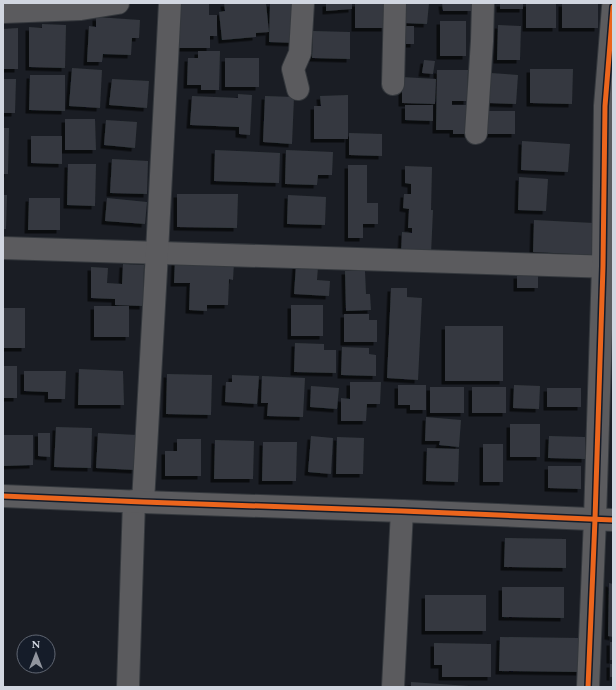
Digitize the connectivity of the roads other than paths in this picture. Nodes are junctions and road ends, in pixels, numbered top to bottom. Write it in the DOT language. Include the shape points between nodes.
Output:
graph roads {
  1 [pos="118,3"];
  2 [pos="170,3"];
  3 [pos="303,3"];
  4 [pos="395,3"];
  5 [pos="483,3"];
  6 [pos="610,3"];
  7 [pos="79,6"];
  8 [pos="613,6"];
  9 [pos="3,12"];
  10 [pos="393,84"];
  11 [pos="298,89"];
  12 [pos="476,133"];
  13 [pos="3,248"];
  14 [pos="157,252"];
  15 [pos="608,266"];
  16 [pos="3,496"];
  17 [pos="138,501"];
  18 [pos="402,511"];
  19 [pos="604,520"];
  20 [pos="128,687"];
  21 [pos="393,687"];
  22 [pos="588,687"];
  1 -- 7 [label="street"];
  2 -- 14 [label="street"];
  3 -- 11 [label="street" via="300,53 293,69"];
  4 -- 10 [label="street"];
  5 -- 12 [label="street"];
  6 -- 8 [label="street"];
  7 -- 9 [label="street"];
  8 -- 15 [label="street" via="605,106"];
  13 -- 14 [label="street"];
  14 -- 15 [label="street"];
  14 -- 17 [label="street"];
  15 -- 19 [label="street"];
  16 -- 17 [label="street"];
  17 -- 18 [label="street"];
  17 -- 20 [label="street"];
  18 -- 19 [label="street"];
  18 -- 21 [label="street"];
  19 -- 22 [label="street"];
}
